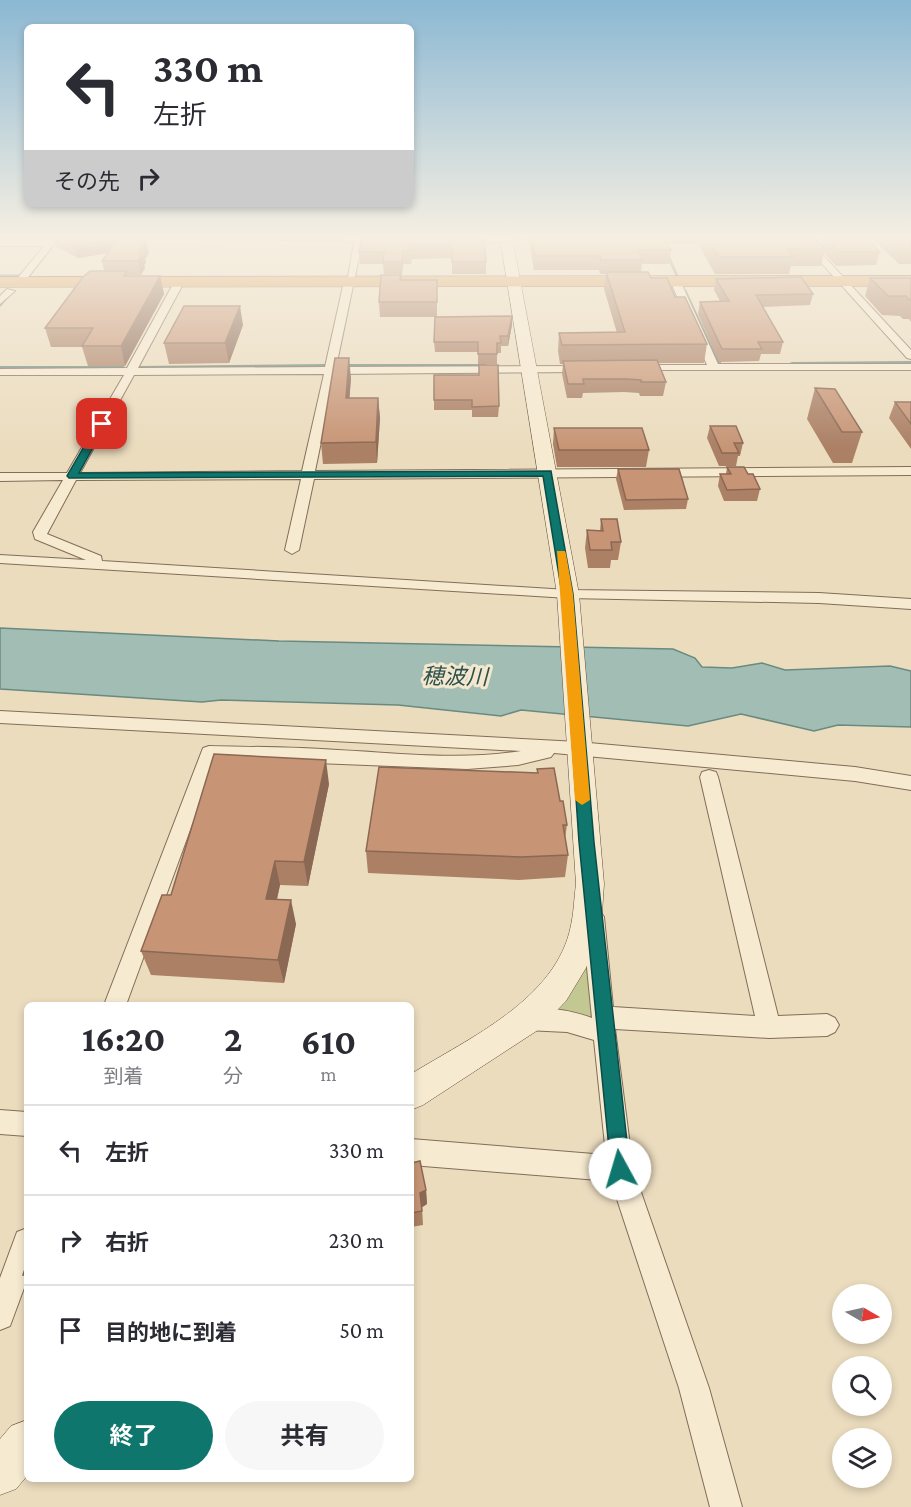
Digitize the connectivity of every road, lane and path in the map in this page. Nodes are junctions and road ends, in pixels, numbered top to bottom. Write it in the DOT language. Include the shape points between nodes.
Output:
graph roads {
  1 [pos="166,307"];
  2 [pos="344,307"];
  3 [pos="518,307"];
  4 [pos="687,307"];
  5 [pos="866,307"];
  6 [pos="738,356"];
  7 [pos="911,356"];
  8 [pos="773,365"];
  9 [pos="911,367"];
  10 [pos="714,368"];
  11 [pos="331,369"];
  12 [pos="602,369"];
  13 [pos="626,369"];
  14 [pos="530,370"];
  15 [pos="132,371"];
  16 [pos="0,372"];
  17 [pos="911,471"];
  18 [pos="548,473"];
  19 [pos="309,474"];
  20 [pos="72,476"];
  21 [pos="0,477"];
  22 [pos="292,550"];
  23 [pos="0,559"];
  24 [pos="112,565"];
  25 [pos="568,594"];
  26 [pos="911,604"];
  27 [pos="0,717"];
  28 [pos="573,746"];
  29 [pos="709,777"];
  30 [pos="911,783"];
  31 [pos="590,884"];
  32 [pos="116,1002"];
  33 [pos="526,1020"];
  34 [pos="827,1025"];
  35 [pos="604,1026"];
  36 [pos="769,1027"];
  37 [pos="414,1091"];
  38 [pos="0,1122"];
  39 [pos="24,1124"];
  40 [pos="414,1152"];
  41 [pos="620,1169"];
  42 [pos="24,1250"];
  43 [pos="0,1316"];
  44 [pos="24,1445"];
  45 [pos="0,1473"];
  46 [pos="726,1507"];
  1 -- 15 [label="street"];
  2 -- 11 [label="street"];
  3 -- 14 [label="street"];
  4 -- 10 [label="street"];
  5 -- 7 [label="street"];
  6 -- 8 [label="street" via="766,356"];
  8 -- 9 [label="street"];
  8 -- 10 [label="street"];
  10 -- 13 [label="street"];
  11 -- 14 [label="street"];
  11 -- 15 [label="street"];
  11 -- 19 [label="street"];
  12 -- 14 [label="street"];
  14 -- 18 [label="street"];
  15 -- 16 [label="street"];
  15 -- 20 [label="street"];
  17 -- 18 [label="street"];
  18 -- 19 [label="street"];
  18 -- 25 [label="street"];
  19 -- 20 [label="street"];
  19 -- 22 [label="street"];
  20 -- 21 [label="street"];
  20 -- 24 [label="street" via="40,537"];
  23 -- 24 [label="street"];
  24 -- 25 [label="street"];
  25 -- 26 [label="street" via="819,598"];
  25 -- 28 [label="street"];
  27 -- 28 [label="street"];
  28 -- 30 [label="street" via="844,772"];
  28 -- 31 [label="street"];
  28 -- 32 [label="street" via="472,764 209,752"];
  29 -- 36 [label="street"];
  31 -- 33 [label="street" via="586,927 570,968 555,991"];
  31 -- 35 [label="street"];
  33 -- 35 [label="street" via="553,1018"];
  33 -- 37 [label="street"];
  34 -- 36 [label="street"];
  35 -- 36 [label="street"];
  35 -- 41 [label="street"];
  38 -- 39 [label="street"];
  40 -- 41 [label="street"];
  41 -- 46 [label="street" via="694,1388"];
  42 -- 43 [label="street"];
  44 -- 45 [label="street"];
}
